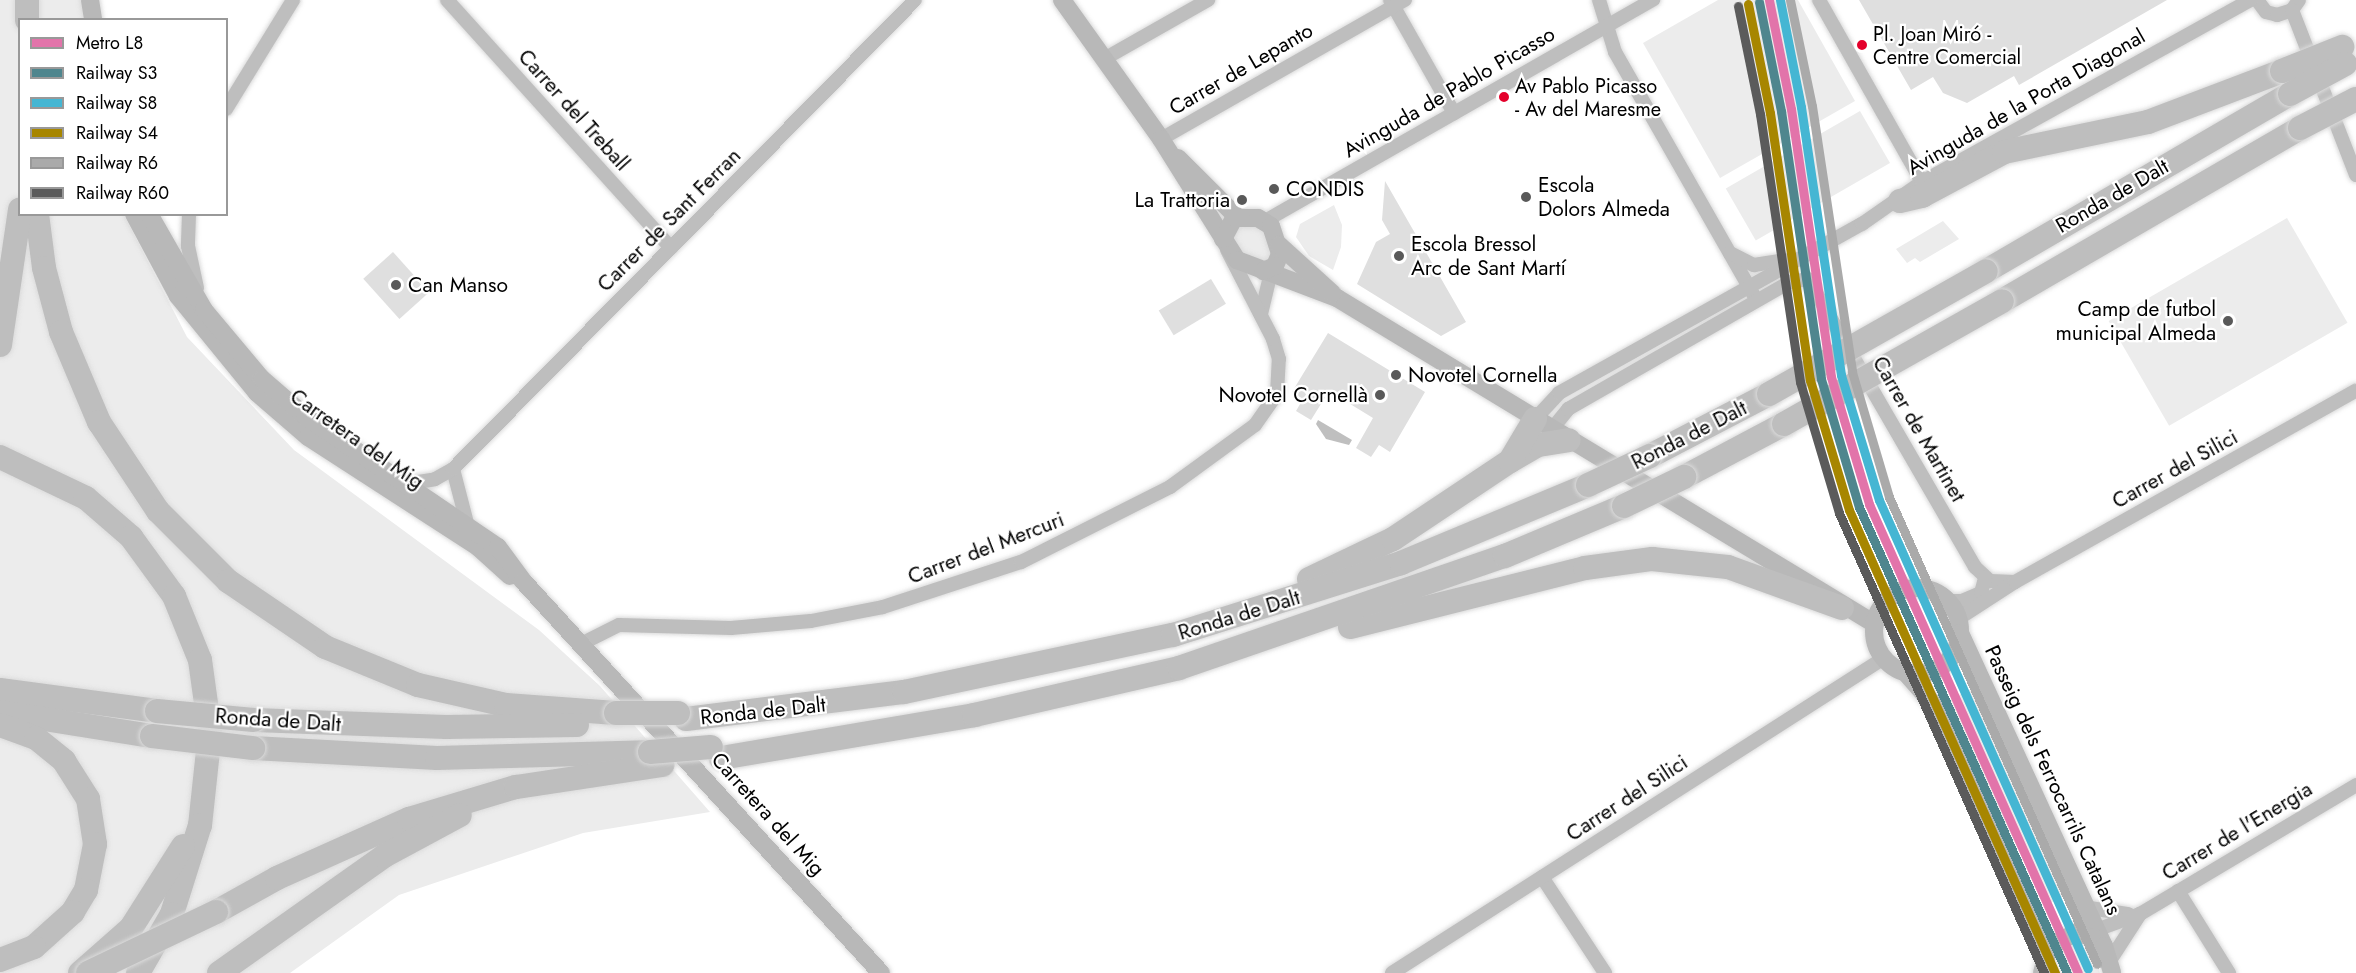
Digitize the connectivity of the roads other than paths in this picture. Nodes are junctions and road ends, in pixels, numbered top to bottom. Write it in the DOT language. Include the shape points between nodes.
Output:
graph roads {
  1 [pos="27,0"];
  2 [pos="90,0"];
  3 [pos="292,0"];
  4 [pos="447,0"];
  5 [pos="915,0"];
  6 [pos="1062,0"];
  7 [pos="1208,0"];
  8 [pos="1599,0"];
  9 [pos="1653,0"];
  10 [pos="1819,0"];
  11 [pos="2251,0"];
  12 [pos="2257,0"];
  13 [pos="1396,2"];
  14 [pos="2296,5"];
  15 [pos="27,18"];
  16 [pos="93,18"];
  17 [pos="1608,26"];
  18 [pos="2350,53"];
  19 [pos="1104,59"];
  20 [pos="2356,99"];
  21 [pos="228,106"];
  22 [pos="1454,113"];
  23 [pos="1161,139"];
  24 [pos="2356,175"];
  25 [pos="1922,182"];
  26 [pos="1900,201"];
  27 [pos="19,216"];
  28 [pos="37,216"];
  29 [pos="135,216"];
  30 [pos="150,216"];
  31 [pos="189,216"];
  32 [pos="1237,217"];
  33 [pos="1265,221"];
  34 [pos="1225,244"];
  35 [pos="1824,244"];
  36 [pos="1280,245"];
  37 [pos="671,248"];
  38 [pos="1729,252"];
  39 [pos="1804,255"];
  40 [pos="1269,271"];
  41 [pos="1808,279"];
  42 [pos="1748,286"];
  43 [pos="1337,298"];
  44 [pos="1757,301"];
  45 [pos="204,310"];
  46 [pos="1261,314"];
  47 [pos="0,345"];
  48 [pos="2356,391"];
  49 [pos="1552,430"];
  50 [pos="4,458"];
  51 [pos="1510,461"];
  52 [pos="453,469"];
  53 [pos="405,484"];
  54 [pos="467,524"];
  55 [pos="478,547"];
  56 [pos="1985,578"];
  57 [pos="523,581"];
  58 [pos="2015,582"];
  59 [pos="1948,601"];
  60 [pos="1842,608"];
  61 [pos="1875,624"];
  62 [pos="1959,626"];
  63 [pos="583,643"];
  64 [pos="1222,656"];
  65 [pos="1884,658"];
  66 [pos="1074,660"];
  67 [pos="1905,672"];
  68 [pos="0,690"];
  69 [pos="0,712"];
  70 [pos="621,718"];
  71 [pos="0,725"];
  72 [pos="656,759"];
  73 [pos="628,770"];
  74 [pos="208,778"];
  75 [pos="2356,785"];
  76 [pos="1542,877"];
  77 [pos="2178,891"];
  78 [pos="2090,908"];
  79 [pos="2140,914"];
  80 [pos="2102,948"];
  81 [pos="0,960"];
  82 [pos="2041,966"];
  83 [pos="80,973"];
  84 [pos="88,973"];
  85 [pos="138,973"];
  86 [pos="219,973"];
  87 [pos="881,973"];
  88 [pos="1392,973"];
  89 [pos="1605,973"];
  90 [pos="2229,973"];
  1 -- 15 [label="highway"];
  2 -- 16 [label="main road"];
  3 -- 21 [label="street"];
  4 -- 37 [label="street, Carrer del Treball"];
  5 -- 37 [label="street, Carrer de Sant Ferran"];
  6 -- 19 [label="main road"];
  7 -- 19 [label="street"];
  8 -- 17 [label="street"];
  9 -- 17 [label="street, Avinguda de Pablo Picasso"];
  10 -- 25 [label="street"];
  11 -- 25 [label="street, Avinguda de la Porta Diagonal"];
  12 -- 14 [label="street" via="2271,14"];
  13 -- 22 [label="street"];
  13 -- 23 [label="street, Carrer de Lepanto"];
  14 -- 24 [label="street"];
  17 -- 22 [label="street, Avinguda de Pablo Picasso"];
  17 -- 38 [label="street" via="1615,52"];
  18 -- 26 [label="highway, bridge" via="2282,71 2148,122 2004,152 1922,196"];
  18 -- 66 [label="highway, Ronda de Dalt, bridge" via="2290,94 1986,271 1769,394 1650,456 1365,576 1210,625"];
  19 -- 23 [label="main road"];
  20 -- 64 [label="highway, Ronda de Dalt, bridge" via="1684,477 1505,556"];
  22 -- 33 [label="street, Avinguda de Pablo Picasso"];
  23 -- 32 [label="main road"];
  23 -- 34 [label="main road"];
  25 -- 26 [label="street, Avinguda de la Porta Diagonal"];
  26 -- 35 [label="street, Avinguda de la Porta Diagonal"];
  27 -- 47 [label="highway"];
  28 -- 70 [label="highway" via="44,268 61,332 99,422 158,511 228,581 305,636 409,682 506,705"];
  29 -- 55 [label="main road, Carretera del Mig" via="178,296 257,393 335,456"];
  30 -- 45 [label="main road, Carretera del Mig"];
  31 -- 45 [label="street" via="192,274"];
  32 -- 33 [label="main road"];
  32 -- 34 [label="main road" via="1227,224"];
  33 -- 36 [label="main road"];
  34 -- 40 [label="main road" via="1244,265"];
  34 -- 46 [label="street, Carrer del Mercuri" via="1241,284"];
  35 -- 39 [label="street, Avinguda de la Porta Diagonal"];
  35 -- 41 [label="street, Avinguda de la Porta Diagonal" via="1807,264"];
  36 -- 40 [label="main road" via="1278,262"];
  36 -- 43 [label="main road"];
  37 -- 52 [label="street, Carrer de Sant Ferran"];
  38 -- 39 [label="street, Avinguda de la Porta Diagonal" via="1758,266"];
  38 -- 42 [label="street"];
  39 -- 42 [label="street, Avinguda de la Porta Diagonal"];
  40 -- 43 [label="main road"];
  40 -- 46 [label="street"];
  41 -- 44 [label="street" via="1790,282"];
  41 -- 56 [label="street, Carrer de Martinet"];
  42 -- 44 [label="street"];
  42 -- 49 [label="street, Avinguda de la Porta Diagonal" via="1551,398"];
  43 -- 49 [label="main road"];
  44 -- 49 [label="street" via="1568,409"];
  45 -- 53 [label="main road, Carretera del Mig" via="262,379 305,416"];
  46 -- 63 [label="street, Carrer del Mercuri" via="1279,359 1280,379 1264,416 1170,487 1072,538 947,588 837,617 731,628 619,625"];
  48 -- 58 [label="street, Carrer del Silici"];
  49 -- 51 [label="highway"];
  49 -- 51 [label="highway" via="1546,442"];
  49 -- 60 [label="main road"];
  50 -- 74 [label="highway" via="63,485 109,516 148,559 174,596 200,660 207,697"];
  51 -- 66 [label="highway" via="1393,539 1335,568"];
  52 -- 53 [label="street, Carrer de Sant Ferran" via="435,479"];
  52 -- 54 [label="street"];
  53 -- 54 [label="main road, Carretera del Mig"];
  54 -- 55 [label="street"];
  54 -- 57 [label="main road, Carretera del Mig" via="498,547"];
  55 -- 57 [label="main road, Carretera del Mig"];
  56 -- 58 [label="street"];
  56 -- 59 [label="street" via="1981,593 1962,601"];
  57 -- 63 [label="main road, Carretera del Mig"];
  58 -- 62 [label="street, Carrer del Silici"];
  59 -- 61 [label="main road" via="1930,590 1904,590 1883,606"];
  59 -- 62 [label="main road"];
  60 -- 61 [label="main road"];
  60 -- 64 [label="highway" via="1728,567 1682,559 1638,559"];
  61 -- 65 [label="main road"];
  62 -- 67 [label="main road" via="1953,654 1942,666 1922,674"];
  62 -- 78 [label="main road, Passeig dels Ferrocarrils Catalans"];
  63 -- 87 [label="main road, Carretera del Mig"];
  64 -- 72 [label="highway, Ronda de Dalt, bridge" via="1025,705 857,734"];
  65 -- 67 [label="main road"];
  65 -- 76 [label="street, Carrer del Silici"];
  66 -- 70 [label="highway, Ronda de Dalt" via="781,710"];
  67 -- 82 [label="main road" via="1934,705 2044,940"];
  68 -- 70 [label="highway, Ronda de Dalt, bridge" via="254,720 446,727"];
  69 -- 72 [label="highway, bridge" via="253,748 437,758"];
  71 -- 81 [label="highway" via="36,738 64,761 88,799 95,844 86,890 73,912 34,947"];
  72 -- 73 [label="highway"];
  73 -- 84 [label="highway, bridge" via="516,787 409,819 296,869"];
  73 -- 86 [label="highway" via="517,794 433,828 337,887"];
  74 -- 83 [label="highway" via="173,867 131,927"];
  74 -- 85 [label="highway" via="188,869 172,914"];
  75 -- 77 [label="street, Carrer de l'Energia"];
  76 -- 88 [label="street, Carrer del Silici"];
  76 -- 89 [label="street"];
  77 -- 79 [label="street, Carrer de l'Energia"];
  77 -- 90 [label="street"];
  78 -- 79 [label="street, Carrer de l'Energia" via="2110,915"];
  78 -- 80 [label="main road, Passeig dels Ferrocarrils Catalans"];
  79 -- 80 [label="street, Carrer de l'Energia"];
  79 -- 80 [label="street, Carrer de l'Energia"];
  80 -- 82 [label="main road" via="2061,938"];
}
